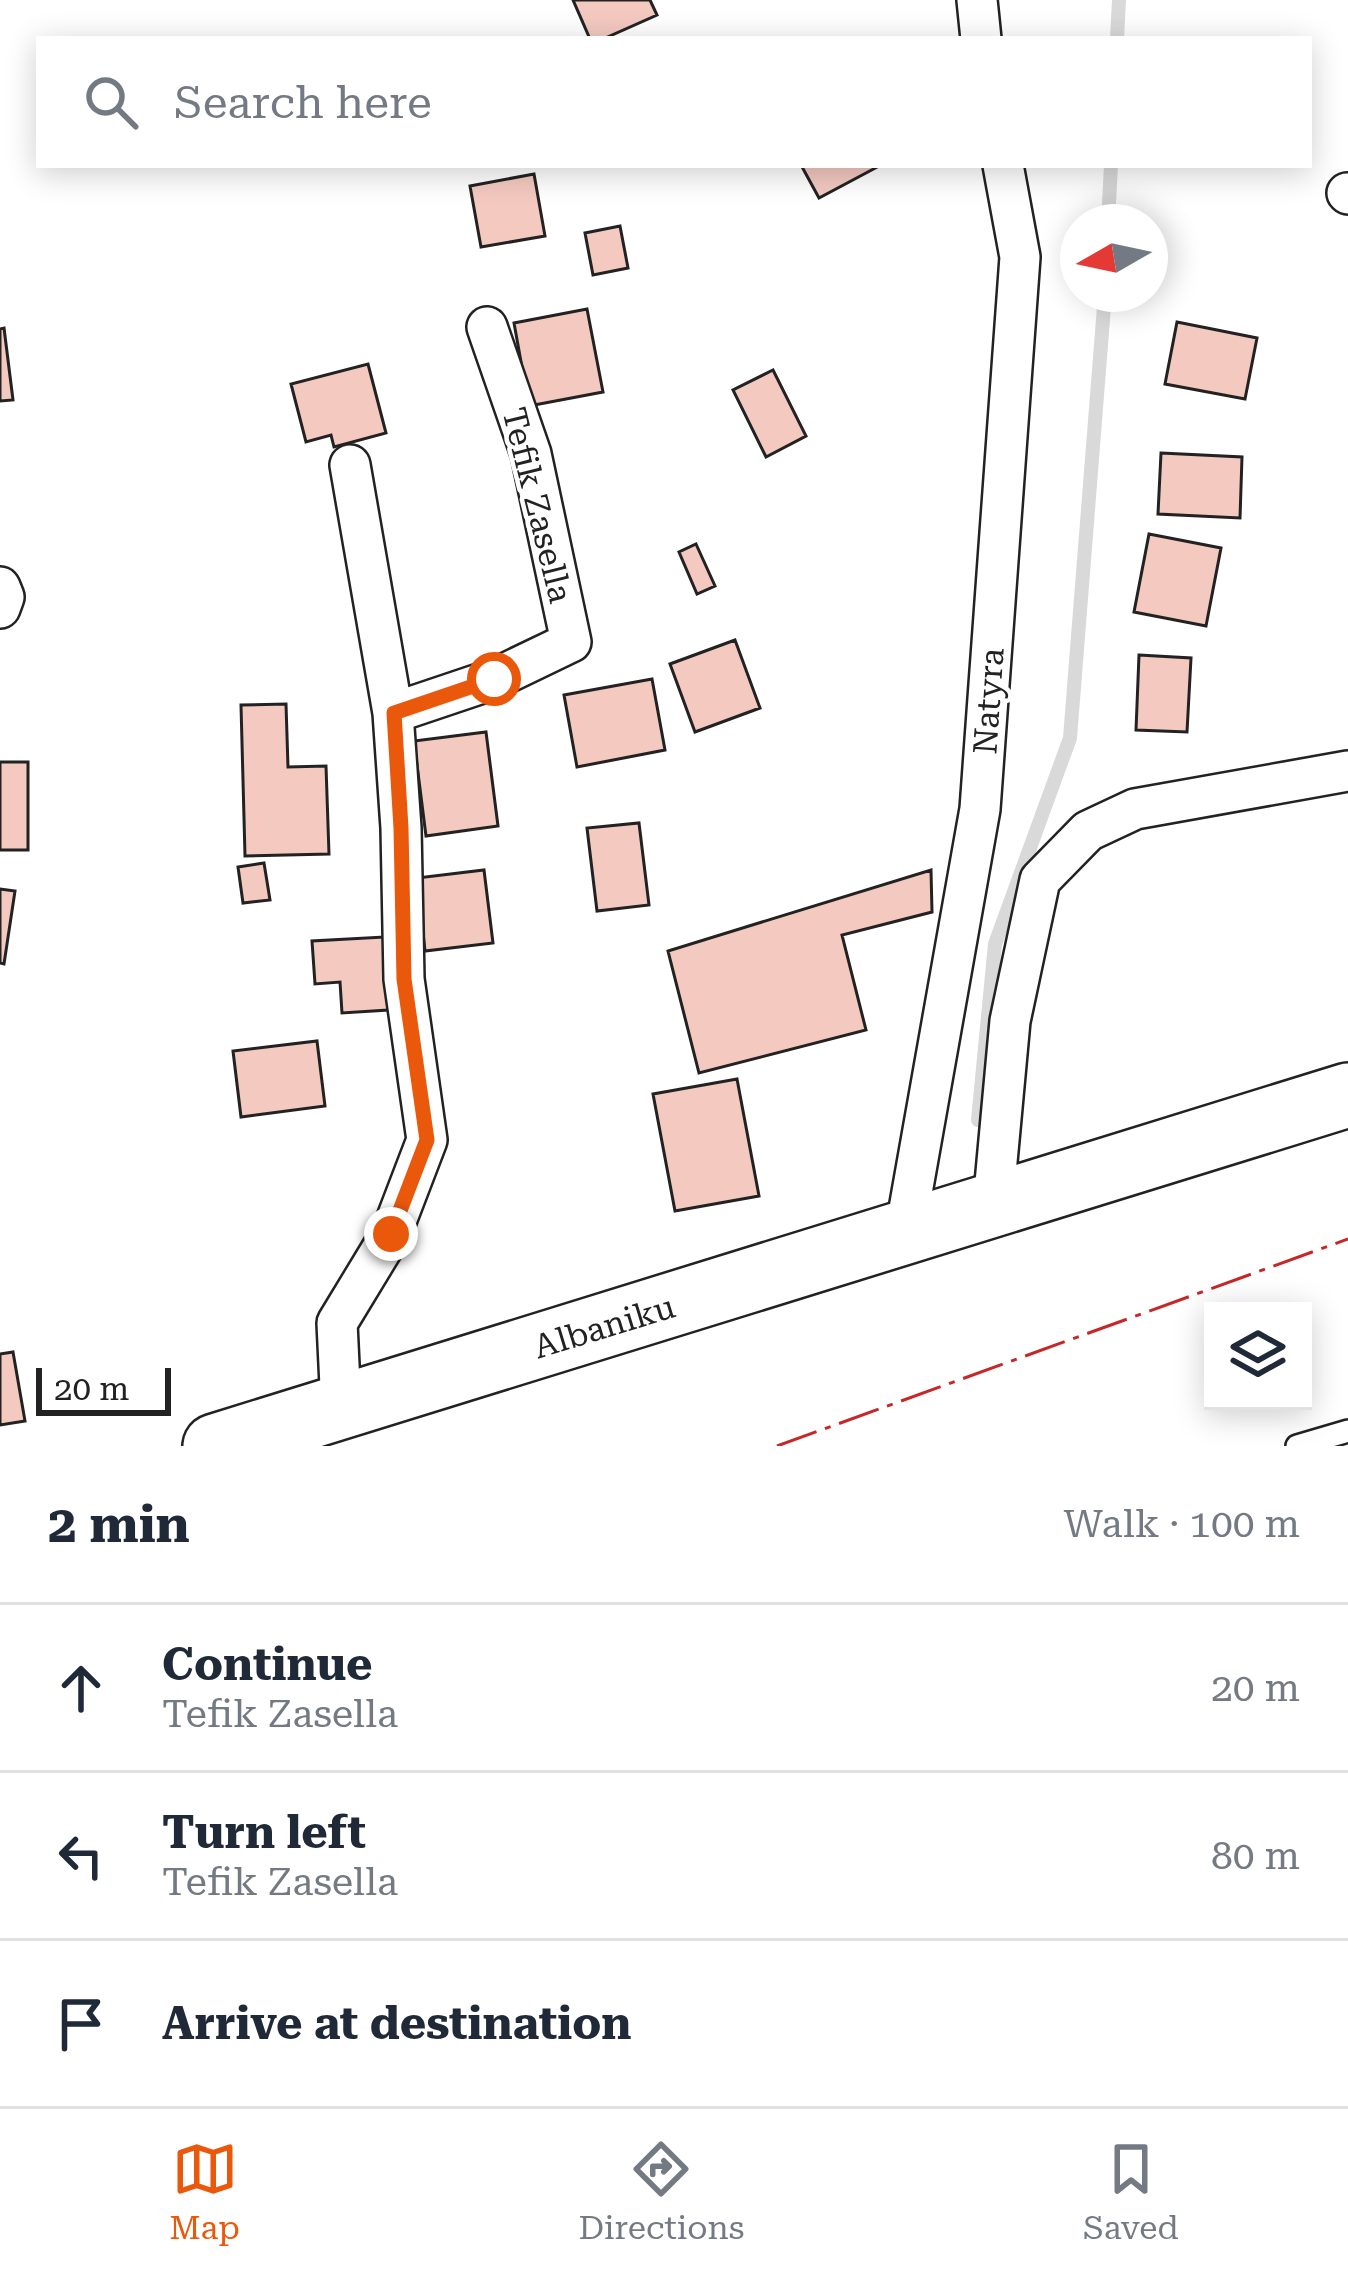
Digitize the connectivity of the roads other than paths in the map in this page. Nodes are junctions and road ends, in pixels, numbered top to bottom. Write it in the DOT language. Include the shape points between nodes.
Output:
graph roads {
  1 [pos="977,0"];
  2 [pos="981,36"];
  3 [pos="1004,168"];
  4 [pos="487,326"];
  5 [pos="350,465"];
  6 [pos="0,587"];
  7 [pos="0,608"];
  8 [pos="394,713"];
  9 [pos="1348,771"];
  10 [pos="1348,1095"];
  11 [pos="993,1205"];
  12 [pos="904,1232"];
  13 [pos="341,1407"];
  14 [pos="1348,1431"];
  15 [pos="214,1446"];
  16 [pos="1297,1446"];
  1 -- 2 [label="street"];
  3 -- 12 [label="street, Natyra" via="1020,257 980,809"];
  4 -- 8 [label="street, Tefik Zasella" via="531,454 571,642"];
  5 -- 8 [label="street"];
  6 -- 7 [label="street"];
  8 -- 13 [label="street" via="404,979 427,1140 391,1234 337,1323"];
  9 -- 11 [label="street" via="1136,809 1088,831 1040,880 1010,1021"];
  10 -- 11 [label="main road, Albaniku"];
  11 -- 12 [label="main road, Albaniku"];
  12 -- 13 [label="main road, Albaniku"];
  13 -- 15 [label="main road, Albaniku"];
  14 -- 16 [label="lane"];
}
